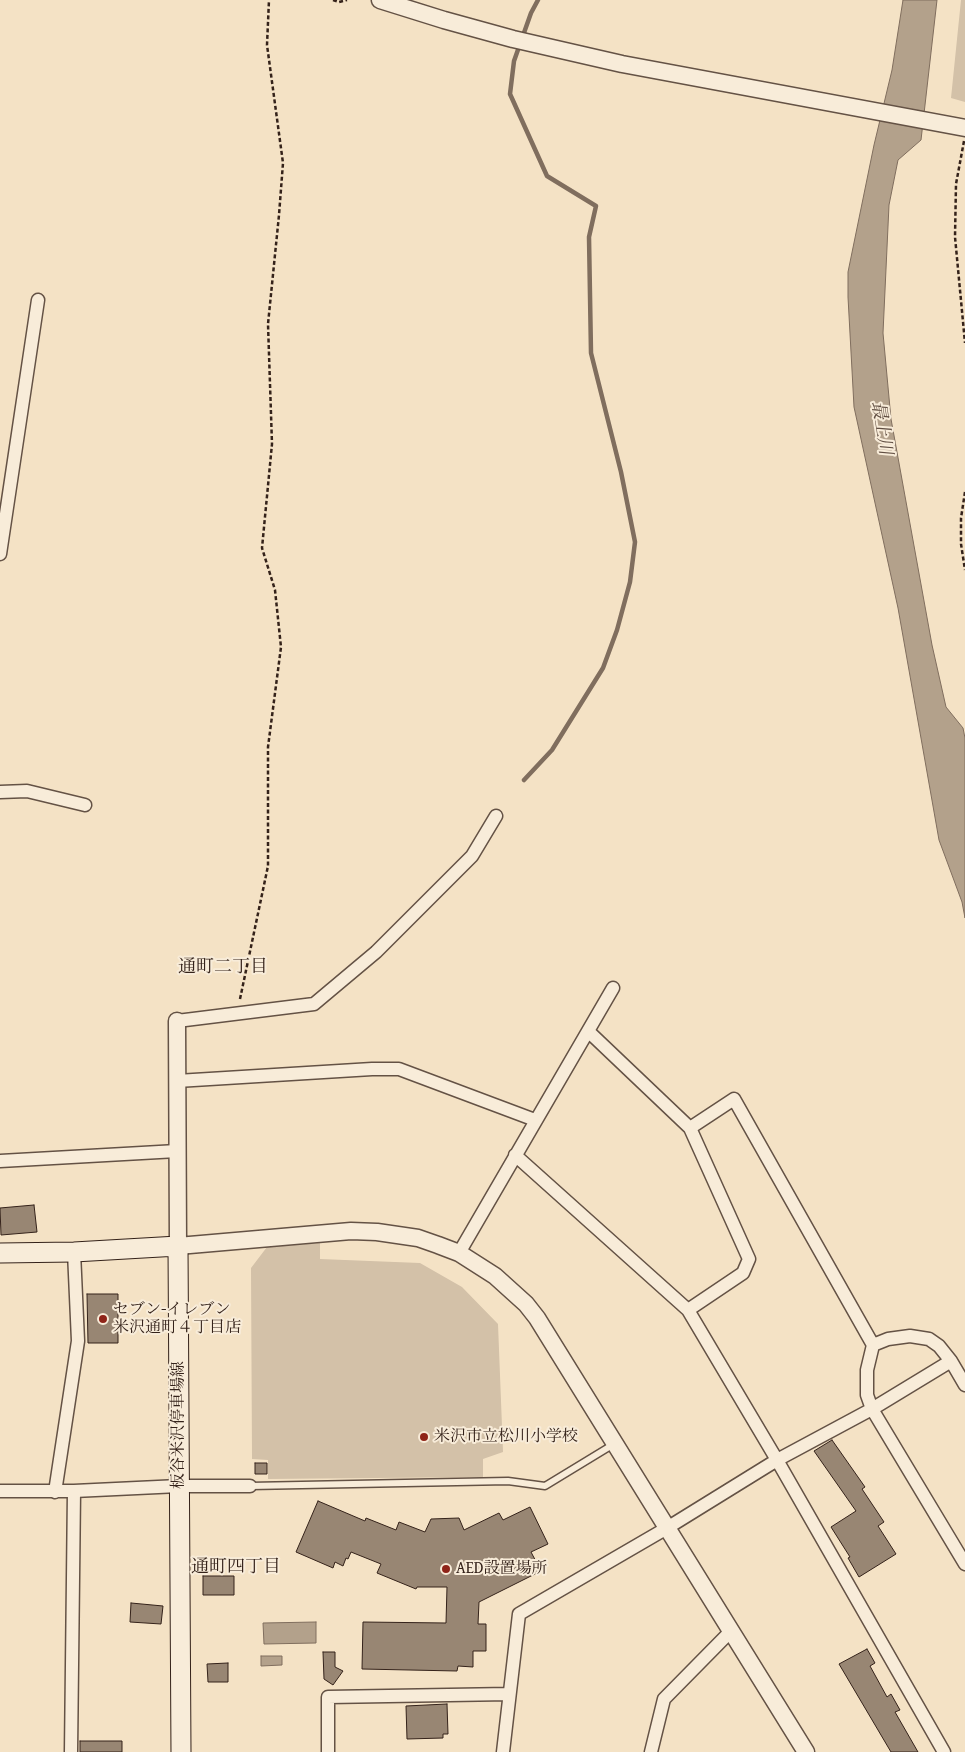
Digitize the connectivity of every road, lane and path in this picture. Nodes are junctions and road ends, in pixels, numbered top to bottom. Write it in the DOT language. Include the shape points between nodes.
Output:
graph roads {
  1 [pos="269,0"];
  2 [pos="334,0"];
  3 [pos="347,0"];
  4 [pos="380,0"];
  5 [pos="965,128"];
  6 [pos="965,132"];
  7 [pos="38,300"];
  8 [pos="965,344"];
  9 [pos="965,492"];
  10 [pos="0,554"];
  11 [pos="965,570"];
  12 [pos="0,792"];
  13 [pos="85,805"];
  14 [pos="496,816"];
  15 [pos="613,988"];
  16 [pos="237,1013"];
  17 [pos="177,1021"];
  18 [pos="588,1031"];
  19 [pos="177,1081"];
  20 [pos="536,1120"];
  21 [pos="690,1128"];
  22 [pos="176,1151"];
  23 [pos="515,1155"];
  24 [pos="0,1160"];
  25 [pos="178,1246"];
  26 [pos="0,1252"];
  27 [pos="74,1252"];
  28 [pos="459,1253"];
  29 [pos="688,1310"];
  30 [pos="873,1345"];
  31 [pos="951,1361"];
  32 [pos="965,1385"];
  33 [pos="872,1409"];
  34 [pos="614,1443"];
  35 [pos="777,1460"];
  36 [pos="179,1486"];
  37 [pos="250,1486"];
  38 [pos="0,1491"];
  39 [pos="74,1491"];
  40 [pos="55,1492"];
  41 [pos="667,1528"];
  42 [pos="965,1564"];
  43 [pos="731,1631"];
  44 [pos="509,1694"];
  45 [pos="71,1752"];
  46 [pos="181,1752"];
  47 [pos="328,1752"];
  48 [pos="503,1752"];
  49 [pos="652,1752"];
  50 [pos="806,1752"];
  51 [pos="944,1752"];
  1 -- 16 [label="path" via="267,44 282,163 268,324 272,444 262,548 275,590 281,647 268,747 268,866"];
  2 -- 3 [label="path"];
  4 -- 5 [label="street" via="558,50 695,79"];
  6 -- 8 [label="path" via="956,184 955,237"];
  7 -- 10 [label="street"];
  9 -- 11 [label="path" via="961,535"];
  12 -- 13 [label="street" via="27,791"];
  14 -- 16 [label="street" via="472,856 376,952 314,1004"];
  15 -- 18 [label="street"];
  16 -- 17 [label="street"];
  17 -- 19 [label="street"];
  18 -- 20 [label="street"];
  18 -- 21 [label="street"];
  19 -- 20 [label="street" via="398,1070"];
  19 -- 22 [label="street"];
  20 -- 23 [label="street"];
  21 -- 29 [label="street" via="749,1259 743,1273"];
  21 -- 30 [label="street" via="734,1099"];
  22 -- 24 [label="street"];
  22 -- 25 [label="street"];
  23 -- 28 [label="street"];
  23 -- 29 [label="street"];
  25 -- 27 [label="main road"];
  25 -- 28 [label="street" via="351,1231 418,1238"];
  25 -- 36 [label="main road, 板谷米沢停車場線"];
  26 -- 27 [label="main road"];
  27 -- 40 [label="street" via="78,1341"];
  28 -- 34 [label="street" via="510,1288 531,1311"];
  29 -- 35 [label="street"];
  30 -- 31 [label="street" via="910,1336 930,1339"];
  30 -- 33 [label="street" via="867,1394"];
  31 -- 32 [label="street"];
  31 -- 33 [label="street"];
  33 -- 35 [label="street"];
  33 -- 42 [label="street"];
  34 -- 37 [label="lane" via="545,1486 508,1480"];
  34 -- 41 [label="street"];
  35 -- 41 [label="street"];
  35 -- 51 [label="street"];
  36 -- 37 [label="street"];
  36 -- 39 [label="street"];
  36 -- 46 [label="main road, 板谷米沢停車場線"];
  38 -- 40 [label="street"];
  39 -- 40 [label="street"];
  39 -- 45 [label="street"];
  41 -- 43 [label="street"];
  41 -- 44 [label="street" via="518,1614"];
  43 -- 49 [label="street" via="664,1699"];
  43 -- 50 [label="street"];
  44 -- 47 [label="street" via="328,1697"];
  44 -- 48 [label="street"];
}
